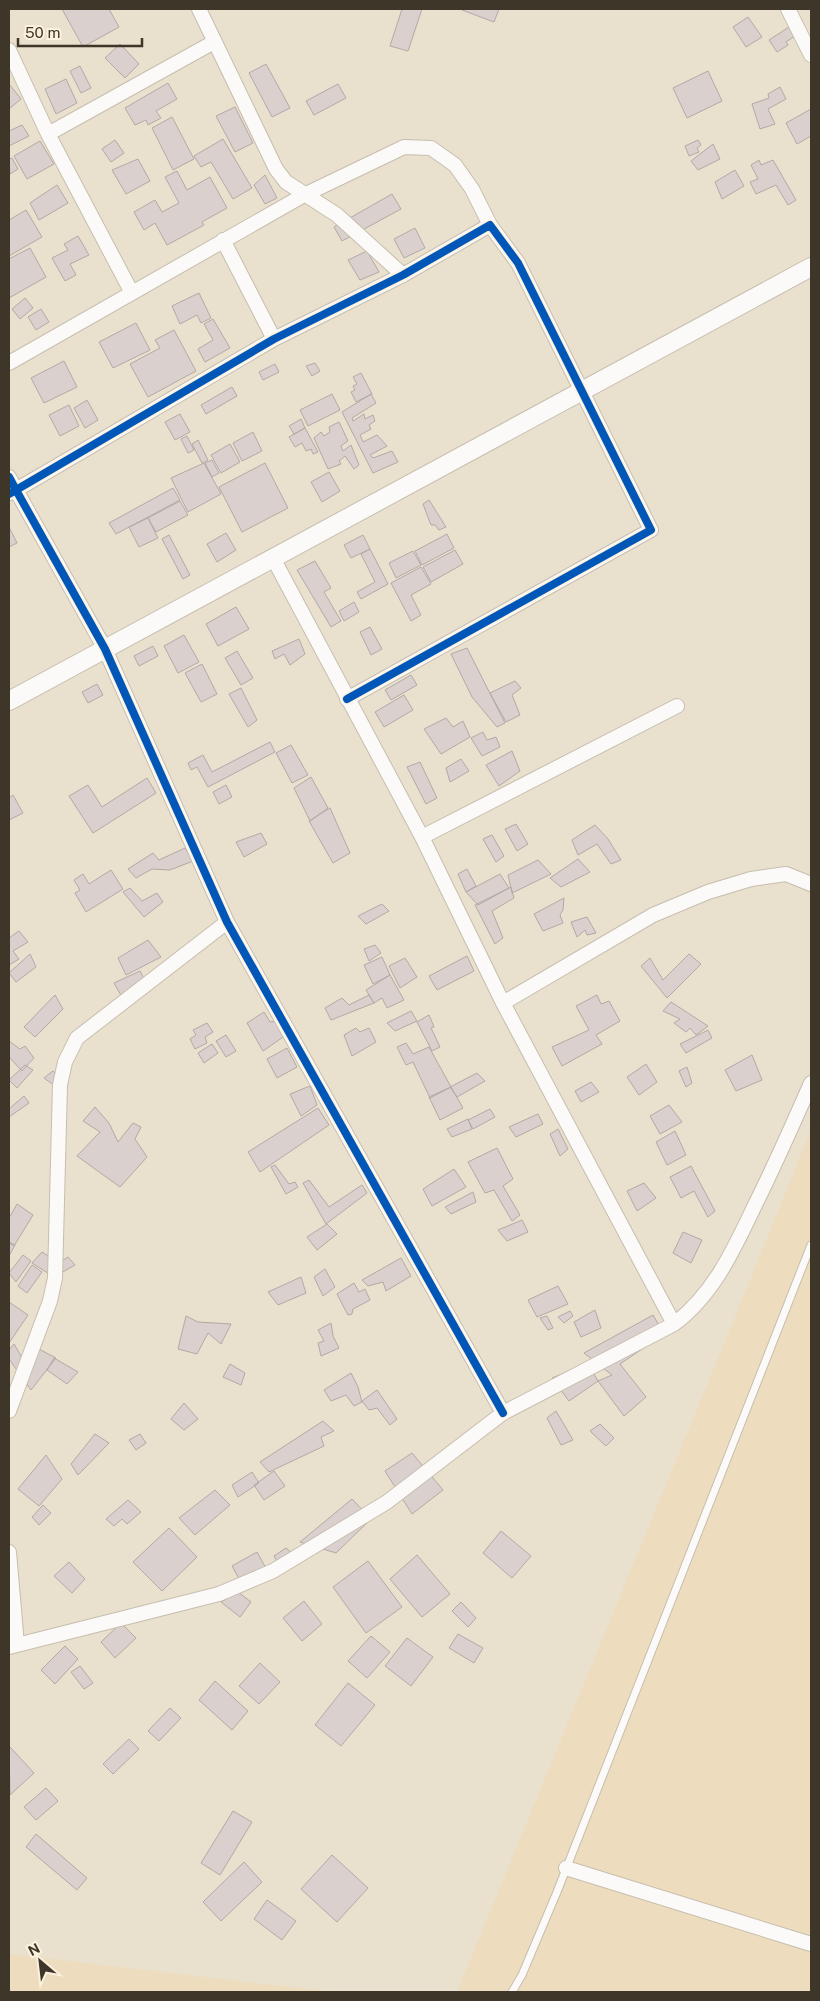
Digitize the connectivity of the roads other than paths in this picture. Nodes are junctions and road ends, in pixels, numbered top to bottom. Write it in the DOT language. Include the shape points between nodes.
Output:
graph roads {
  1 [pos="198,9"];
  2 [pos="788,9"];
  3 [pos="214,42"];
  4 [pos="9,50"];
  5 [pos="811,55"];
  6 [pos="48,134"];
  7 [pos="304,195"];
  8 [pos="490,225"];
  9 [pos="223,240"];
  10 [pos="811,267"];
  11 [pos="403,275"];
  12 [pos="132,293"];
  13 [pos="274,339"];
  14 [pos="9,364"];
  15 [pos="581,391"];
  16 [pos="9,477"];
  17 [pos="12,492"];
  18 [pos="273,558"];
  19 [pos="105,649"];
  20 [pos="347,699"];
  21 [pos="9,701"];
  22 [pos="676,706"];
  23 [pos="422,837"];
  24 [pos="811,884"];
  25 [pos="227,922"];
  26 [pos="503,1003"];
  27 [pos="811,1083"];
  28 [pos="811,1245"];
  29 [pos="674,1324"];
  30 [pos="9,1411"];
  31 [pos="503,1414"];
  32 [pos="9,1552"];
  33 [pos="13,1646"];
  34 [pos="566,1868"];
  35 [pos="811,1944"];
  36 [pos="512,1992"];
  1 -- 3 [label="street"];
  2 -- 5 [label="street"];
  3 -- 6 [label="street"];
  3 -- 7 [label="street" via="276,169 286,182"];
  4 -- 6 [label="street"];
  6 -- 12 [label="street"];
  7 -- 8 [label="street" via="404,148 431,148 455,164"];
  7 -- 9 [label="street"];
  7 -- 11 [label="street" via="337,215"];
  8 -- 11 [label="street"];
  8 -- 15 [label="street" via="518,263"];
  9 -- 12 [label="street"];
  9 -- 13 [label="street"];
  10 -- 15 [label="street"];
  11 -- 13 [label="street"];
  12 -- 14 [label="street"];
  13 -- 17 [label="street"];
  15 -- 18 [label="street"];
  15 -- 20 [label="street" via="651,530"];
  16 -- 17 [label="street"];
  17 -- 19 [label="street"];
  18 -- 19 [label="street"];
  18 -- 20 [label="street"];
  19 -- 21 [label="street"];
  19 -- 25 [label="street"];
  20 -- 23 [label="street"];
  22 -- 23 [label="street"];
  23 -- 26 [label="street"];
  24 -- 26 [label="street" via="786,874 708,892 653,915"];
  25 -- 30 [label="street" via="77,1038 65,1062 60,1085 55,1278 50,1301"];
  25 -- 31 [label="street"];
  26 -- 29 [label="street"];
  27 -- 29 [label="street" via="725,1267 686,1315"];
  28 -- 34 [label="lane"];
  29 -- 31 [label="street"];
  31 -- 33 [label="street" via="387,1502 273,1571 219,1594"];
  32 -- 33 [label="street"];
  34 -- 35 [label="street"];
  34 -- 36 [label="lane"];
}
